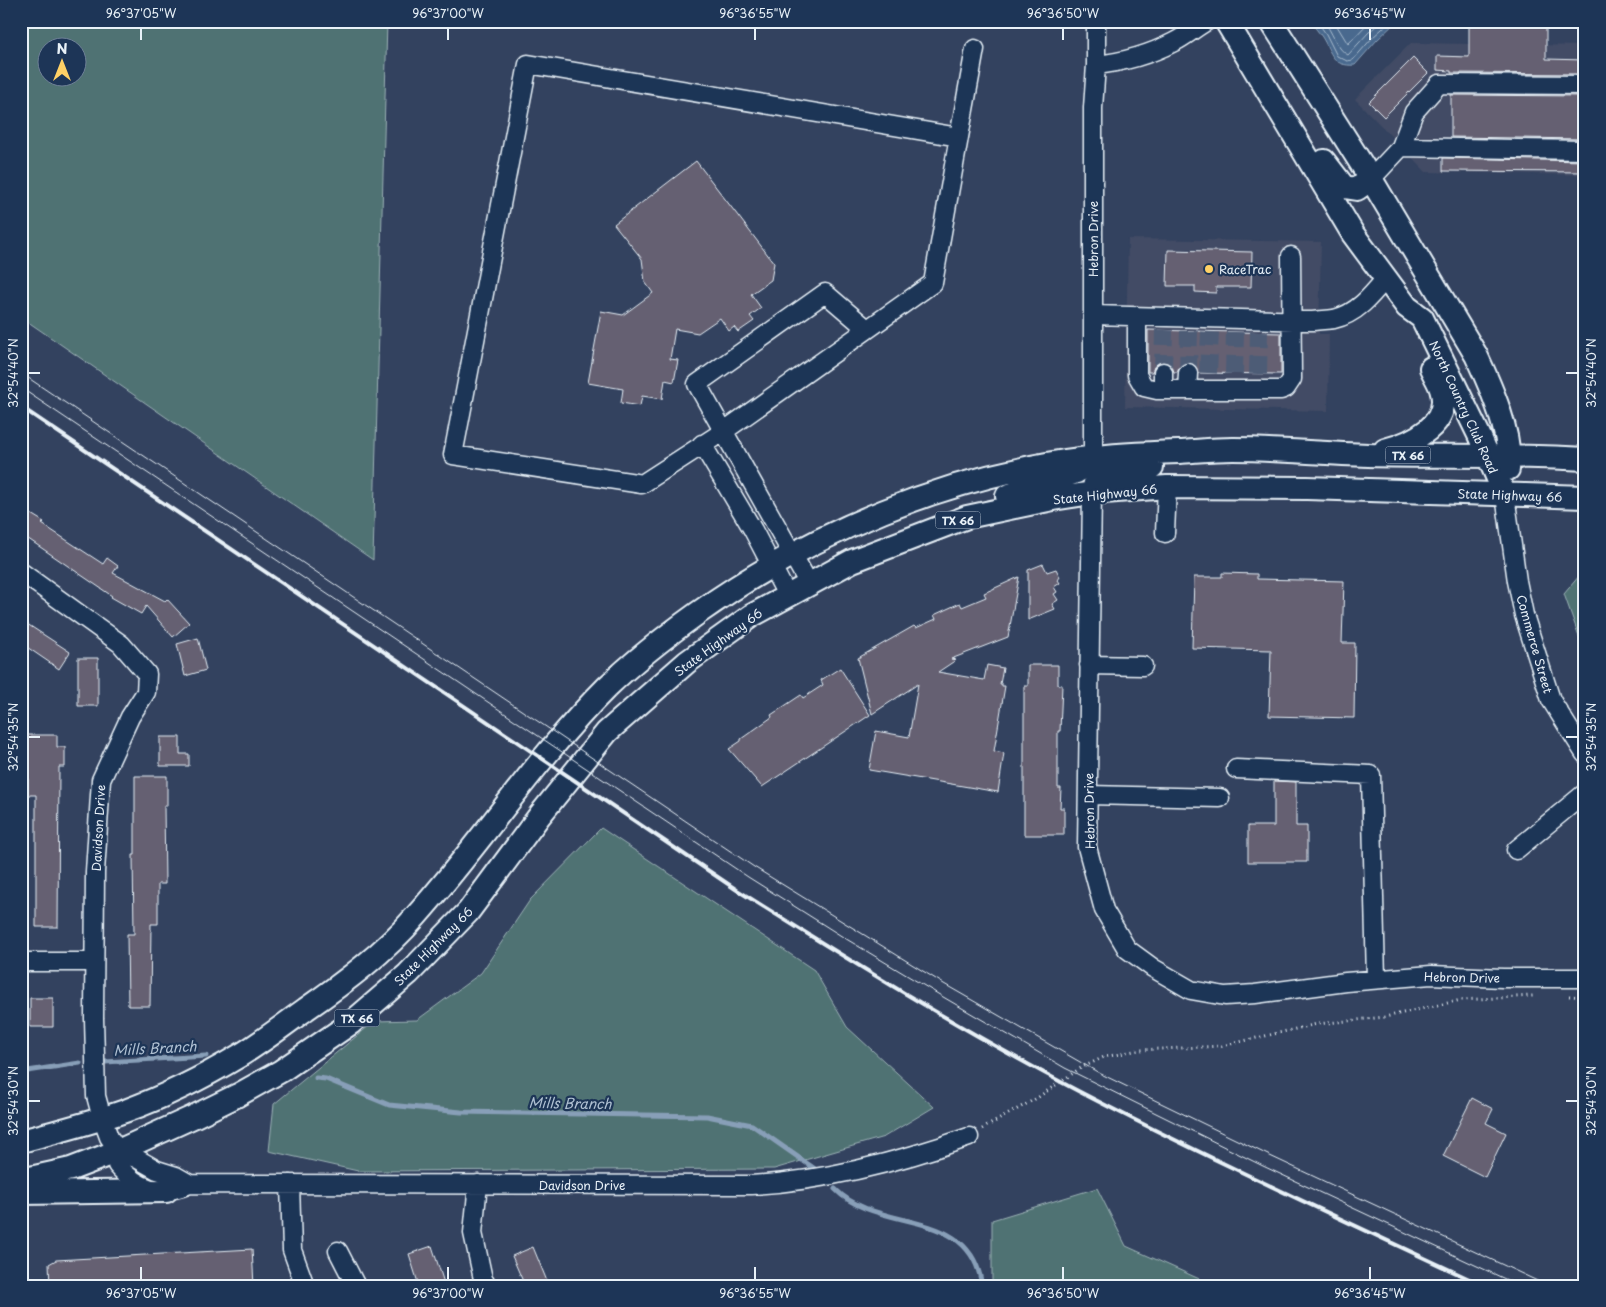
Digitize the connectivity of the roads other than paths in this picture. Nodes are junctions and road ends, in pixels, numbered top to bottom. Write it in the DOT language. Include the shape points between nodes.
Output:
graph roads {
  1 [pos="1096,21"];
  2 [pos="1207,21"];
  3 [pos="1226,21"];
  4 [pos="1271,21"];
  5 [pos="975,49"];
  6 [pos="1096,65"];
  7 [pos="1585,85"];
  8 [pos="1288,126"];
  9 [pos="959,137"];
  10 [pos="1401,147"];
  11 [pos="1585,150"];
  12 [pos="1371,179"];
  13 [pos="1291,256"];
  14 [pos="1386,278"];
  15 [pos="1407,307"];
  16 [pos="1092,315"];
  17 [pos="1138,316"];
  18 [pos="1292,320"];
  19 [pos="867,329"];
  20 [pos="1163,372"];
  21 [pos="1188,373"];
  22 [pos="1163,390"];
  23 [pos="1187,390"];
  24 [pos="724,431"];
  25 [pos="702,444"];
  26 [pos="1230,449"];
  27 [pos="1366,455"];
  28 [pos="1510,455"];
  29 [pos="1488,456"];
  30 [pos="1092,457"];
  31 [pos="1585,458"];
  32 [pos="1167,488"];
  33 [pos="1092,493"];
  34 [pos="1505,495"];
  35 [pos="1585,497"];
  36 [pos="972,516"];
  37 [pos="1165,533"];
  38 [pos="792,555"];
  39 [pos="771,566"];
  40 [pos="21,572"];
  41 [pos="809,584"];
  42 [pos="787,596"];
  43 [pos="1089,665"];
  44 [pos="1142,666"];
  45 [pos="1585,754"];
  46 [pos="1236,769"];
  47 [pos="1585,793"];
  48 [pos="1088,795"];
  49 [pos="1220,798"];
  50 [pos="1516,850"];
  51 [pos="21,962"];
  52 [pos="94,962"];
  53 [pos="1585,978"];
  54 [pos="1376,979"];
  55 [pos="102,1118"];
  56 [pos="969,1137"];
  57 [pos="21,1141"];
  58 [pos="118,1151"];
  59 [pos="21,1180"];
  60 [pos="190,1184"];
  61 [pos="290,1184"];
  62 [pos="478,1184"];
  63 [pos="166,1191"];
  64 [pos="21,1193"];
  65 [pos="338,1251"];
  66 [pos="306,1286"];
  67 [pos="356,1286"];
  68 [pos="487,1286"];
  1 -- 6 [label="street, Hebron Drive"];
  2 -- 6 [label="street" via="1150,54"];
  3 -- 8 [label="main road, North Country Club Road"];
  4 -- 12 [label="main road, North Country Club Road"];
  5 -- 9 [label="street"];
  6 -- 16 [label="street, Hebron Drive"];
  7 -- 10 [label="street" via="1439,84 1414,112"];
  8 -- 12 [label="main road" via="1314,146 1344,187 1358,189"];
  8 -- 14 [label="main road, North Country Club Road" via="1353,234"];
  9 -- 19 [label="street" via="933,283"];
  9 -- 25 [label="street" via="528,64 453,455 642,484"];
  10 -- 11 [label="street"];
  10 -- 12 [label="street"];
  12 -- 28 [label="main road, North Country Club Road" via="1476,355 1489,383"];
  13 -- 18 [label="street"];
  14 -- 15 [label="main road, North Country Club Road"];
  14 -- 18 [label="street" via="1371,297 1347,314 1334,319"];
  15 -- 27 [label="main road" via="1410,327 1442,390 1444,404 1437,422 1419,437"];
  15 -- 29 [label="main road, North Country Club Road" via="1422,318"];
  16 -- 17 [label="street"];
  16 -- 30 [label="street, Hebron Drive"];
  17 -- 18 [label="street" via="1164,324 1259,326"];
  17 -- 22 [label="street" via="1136,375 1144,387"];
  18 -- 23 [label="street" via="1292,379 1286,388 1281,390 1258,382 1208,381"];
  19 -- 24 [label="street"];
  19 -- 24 [label="street" via="825,293 697,384"];
  20 -- 22 [label="street"];
  21 -- 23 [label="street"];
  22 -- 23 [label="street"];
  24 -- 25 [label="street"];
  24 -- 38 [label="street"];
  25 -- 39 [label="street"];
  26 -- 27 [label="main road, TX 66"];
  26 -- 30 [label="main road, TX 66"];
  26 -- 33 [label="main road" via="1191,464 1110,472 1096,480"];
  27 -- 29 [label="main road, TX 66"];
  28 -- 29 [label="main road, TX 66"];
  28 -- 31 [label="main road, TX 66"];
  28 -- 34 [label="main road, North Country Club Road"];
  29 -- 34 [label="main road, North Country Club Road"];
  30 -- 36 [label="main road" via="1092,461 1076,472 1007,495"];
  30 -- 38 [label="main road, TX 66" via="1000,474 949,488 859,522"];
  32 -- 33 [label="main road, State Highway 66 / TX 66"];
  32 -- 34 [label="main road, State Highway 66 / TX 66" via="1308,488"];
  32 -- 37 [label="street"];
  33 -- 36 [label="main road, State Highway 66 / TX 66"];
  33 -- 43 [label="street, Hebron Drive"];
  34 -- 35 [label="main road, State Highway 66 / TX 66"];
  34 -- 45 [label="street, Commerce Street" via="1524,615 1551,700"];
  36 -- 41 [label="main road, State Highway 66 / TX 66" via="852,561"];
  38 -- 39 [label="main road, TX 66"];
  38 -- 41 [label="street"];
  39 -- 42 [label="street"];
  39 -- 55 [label="main road, TX 66" via="733,588 668,634 608,687 510,798 414,919 331,992 240,1056 131,1109"];
  40 -- 52 [label="street, Davidson Drive" via="121,644 148,674 146,692 130,717 101,780"];
  41 -- 42 [label="main road, State Highway 66 / TX 66"];
  42 -- 58 [label="main road, State Highway 66 / TX 66" via="751,616 688,662 607,732 468,912 408,974 351,1022 238,1095"];
  43 -- 44 [label="street"];
  43 -- 48 [label="street, Hebron Drive"];
  46 -- 54 [label="street" via="1371,774"];
  47 -- 50 [label="street"];
  48 -- 49 [label="street"];
  48 -- 54 [label="street, Hebron Drive" via="1087,847 1104,910 1128,949 1153,968 1191,990 1225,996"];
  51 -- 52 [label="street"];
  52 -- 55 [label="street, Davidson Drive" via="96,1096"];
  53 -- 54 [label="street, Hebron Drive" via="1431,975"];
  55 -- 57 [label="main road, TX 66"];
  55 -- 58 [label="street, Davidson Drive"];
  56 -- 62 [label="street, Davidson Drive" via="872,1167 781,1184"];
  58 -- 59 [label="main road, State Highway 66 / TX 66" via="71,1168"];
  58 -- 60 [label="street, Davidson Drive"];
  58 -- 63 [label="street, Davidson Drive" via="117,1165 126,1175 141,1187"];
  60 -- 61 [label="street, Davidson Drive"];
  60 -- 63 [label="street, Davidson Drive"];
  61 -- 62 [label="street, Davidson Drive"];
  61 -- 66 [label="street" via="292,1250"];
  62 -- 68 [label="street" via="472,1233"];
  63 -- 64 [label="main road"];
  65 -- 67 [label="street"];
}
